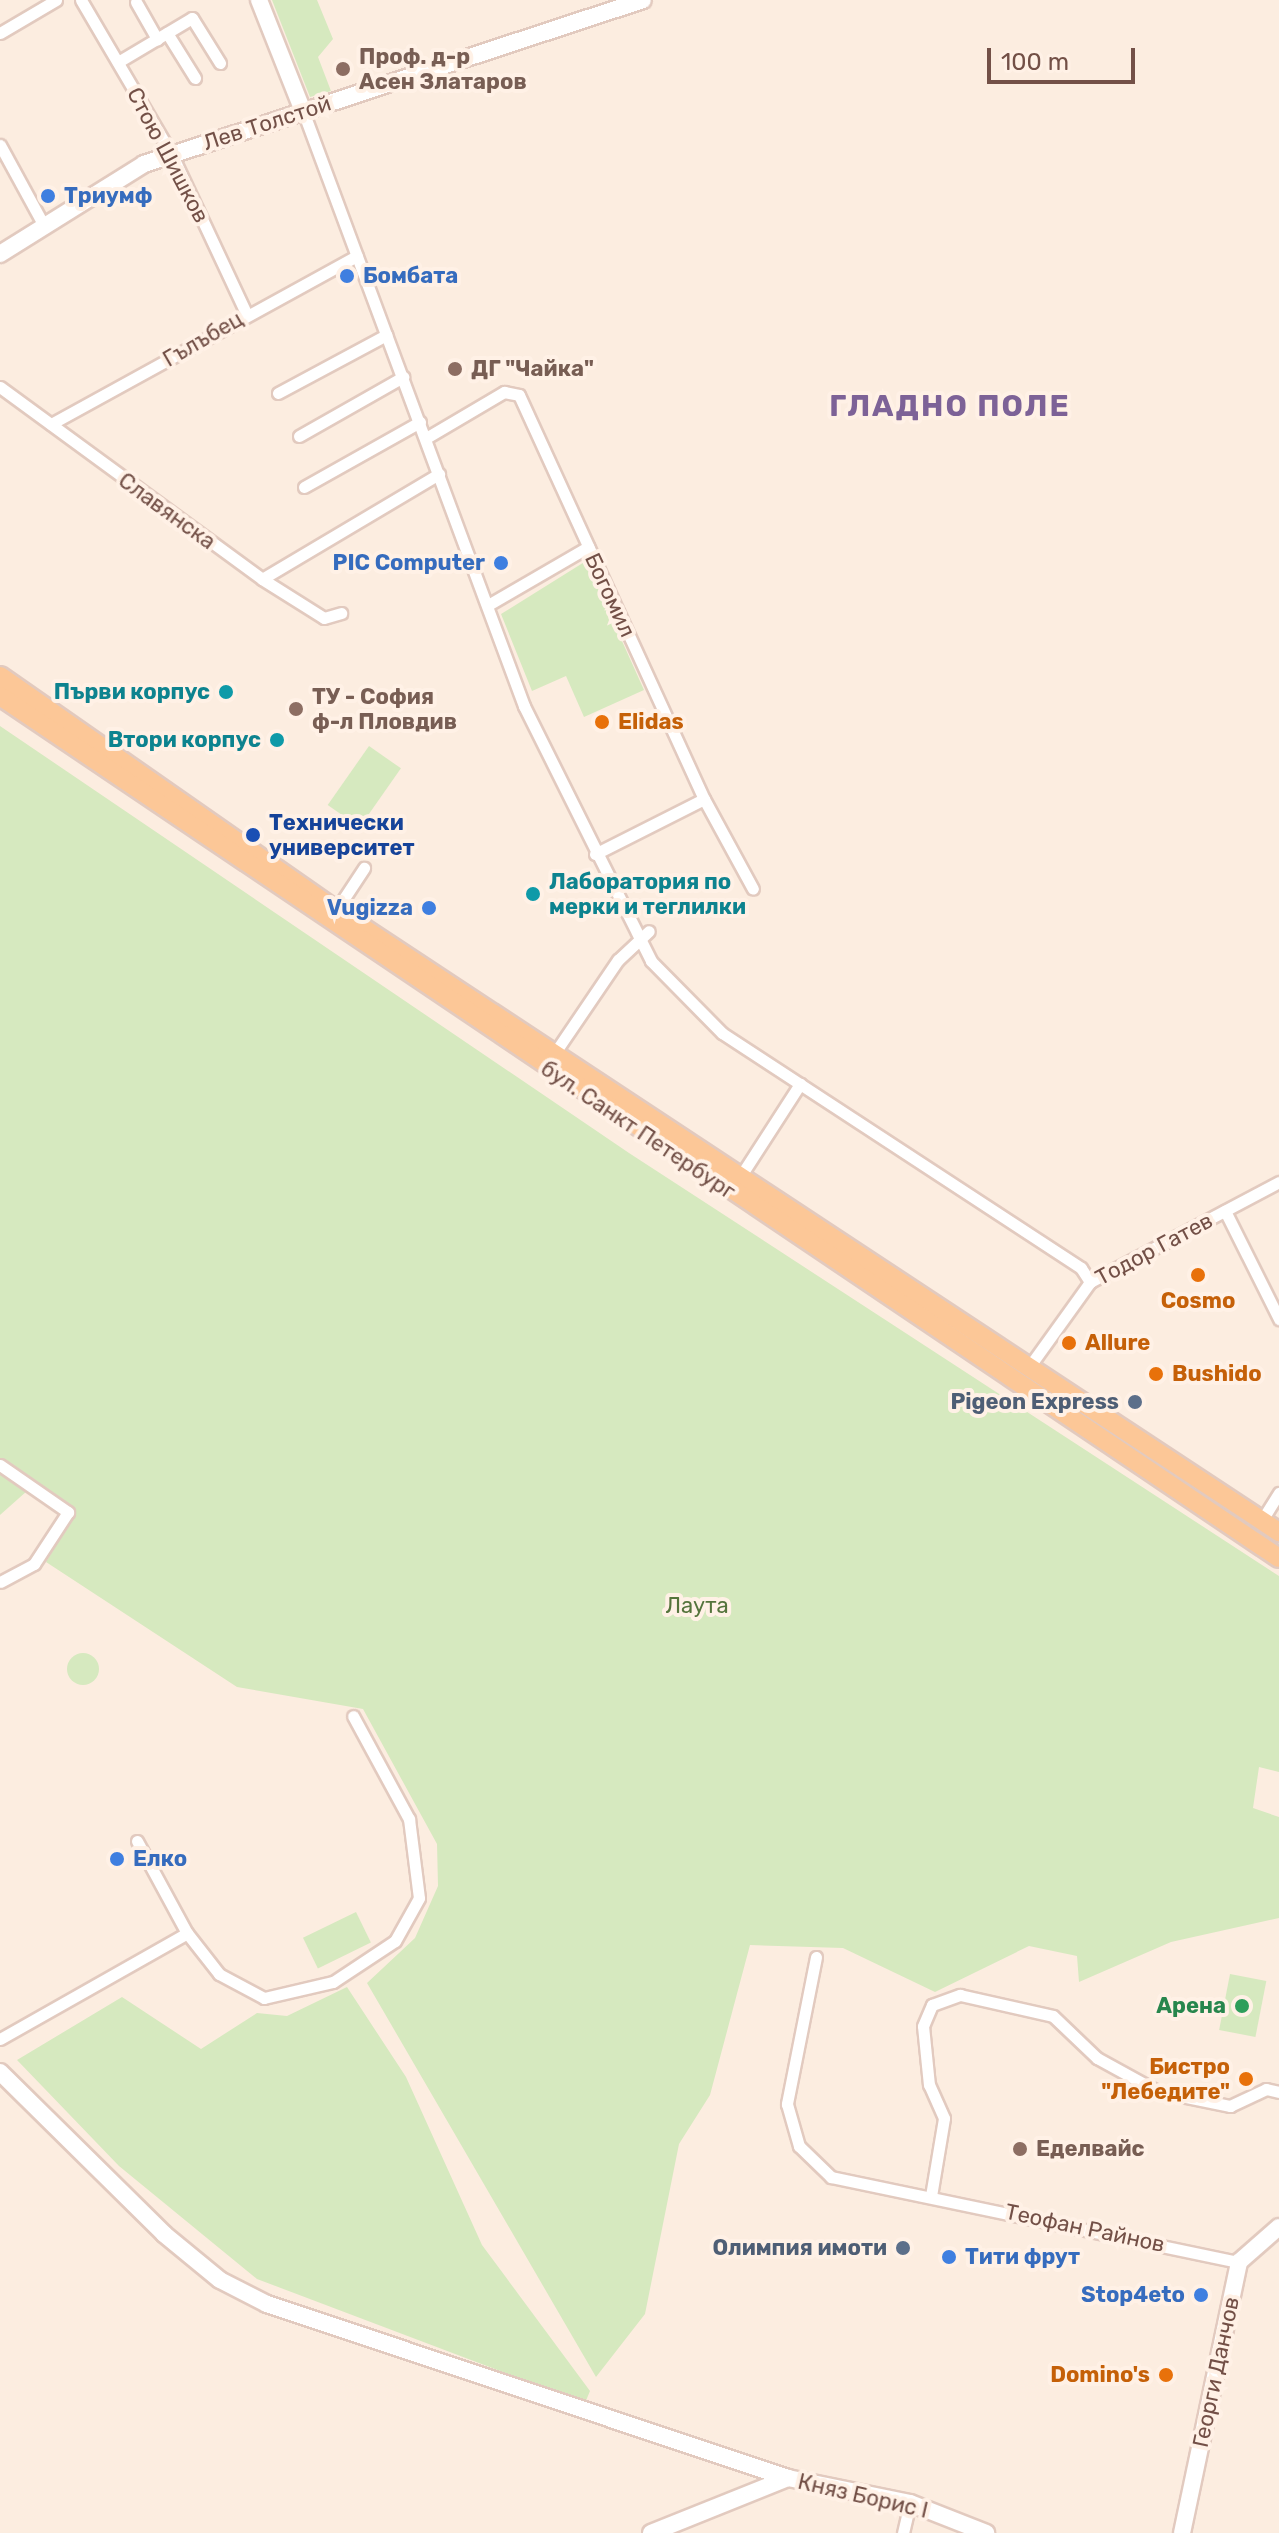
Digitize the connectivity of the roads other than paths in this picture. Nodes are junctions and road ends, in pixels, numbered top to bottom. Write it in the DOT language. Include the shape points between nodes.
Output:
graph roads {
  1 [pos="56,0"];
  2 [pos="81,0"];
  3 [pos="259,0"];
  4 [pos="643,0"];
  5 [pos="136,2"];
  6 [pos="0,33"];
  7 [pos="162,36"];
  8 [pos="118,62"];
  9 [pos="220,63"];
  10 [pos="195,78"];
  11 [pos="303,111"];
  12 [pos="0,145"];
  13 [pos="172,155"];
  14 [pos="43,224"];
  15 [pos="0,254"];
  16 [pos="357,256"];
  17 [pos="246,313"];
  18 [pos="386,335"];
  19 [pos="403,377"];
  20 [pos="0,387"];
  21 [pos="278,393"];
  22 [pos="420,422"];
  23 [pos="51,424"];
  24 [pos="299,436"];
  25 [pos="426,438"];
  26 [pos="439,474"];
  27 [pos="304,487"];
  28 [pos="588,547"];
  29 [pos="262,579"];
  30 [pos="488,605"];
  31 [pos="341,613"];
  32 [pos="0,676"];
  33 [pos="0,696"];
  34 [pos="704,799"];
  35 [pos="595,854"];
  36 [pos="364,868"];
  37 [pos="753,889"];
  38 [pos="332,917"];
  39 [pos="644,935"];
  40 [pos="554,1054"];
  41 [pos="800,1084"];
  42 [pos="740,1177"];
  43 [pos="1279,1182"];
  44 [pos="1225,1211"];
  45 [pos="1090,1282"];
  46 [pos="1279,1319"];
  47 [pos="1029,1367"];
  48 [pos="0,1465"];
  49 [pos="1279,1493"];
  50 [pos="1262,1520"];
  51 [pos="1279,1532"];
  52 [pos="1279,1558"];
  53 [pos="0,1582"];
  54 [pos="353,1716"];
  55 [pos="137,1841"];
  56 [pos="187,1933"];
  57 [pos="816,1957"];
  58 [pos="0,2039"];
  59 [pos="0,2072"];
  60 [pos="1279,2092"];
  61 [pos="931,2196"];
  62 [pos="1279,2227"];
  63 [pos="1239,2262"];
  64 [pos="788,2478"];
  65 [pos="910,2503"];
  66 [pos="651,2533"];
  67 [pos="903,2533"];
  68 [pos="986,2533"];
  69 [pos="1182,2533"];
  1 -- 6 [label="street"];
  2 -- 8 [label="street, Стою Шишков"];
  3 -- 11 [label="street"];
  4 -- 11 [label="street, Лев Толстой"];
  5 -- 7 [label="street"];
  7 -- 8 [label="street"];
  7 -- 9 [label="street" via="192,18"];
  7 -- 10 [label="street"];
  8 -- 13 [label="street, Стою Шишков"];
  11 -- 13 [label="street, Лев Толстой"];
  11 -- 16 [label="street"];
  12 -- 14 [label="street"];
  13 -- 14 [label="street, Лев Толстой"];
  13 -- 17 [label="street, Стою Шишков"];
  14 -- 15 [label="street, Лев Толстой"];
  16 -- 17 [label="street, Гълъбец"];
  16 -- 18 [label="street"];
  17 -- 23 [label="street, Гълъбец"];
  18 -- 19 [label="street"];
  18 -- 21 [label="street"];
  19 -- 22 [label="street"];
  19 -- 24 [label="street"];
  20 -- 23 [label="street, Славянска"];
  22 -- 25 [label="street"];
  22 -- 27 [label="street"];
  23 -- 29 [label="street, Славянска"];
  25 -- 26 [label="street"];
  25 -- 28 [label="street, Богомил" via="504,392 519,395"];
  26 -- 29 [label="street"];
  26 -- 30 [label="street"];
  28 -- 30 [label="street"];
  28 -- 34 [label="street, Богомил"];
  29 -- 31 [label="street, Славянска" via="324,618"];
  30 -- 35 [label="street" via="524,706"];
  32 -- 38 [label="main road, бул. Санкт Петербург"];
  33 -- 38 [label="main road, бул. Санкт Петербург"];
  34 -- 35 [label="street"];
  34 -- 37 [label="street, Богомил"];
  35 -- 39 [label="street"];
  36 -- 38 [label="street"];
  38 -- 40 [label="main road, бул. Санкт Петербург"];
  38 -- 52 [label="main road, бул. Санкт Петербург"];
  39 -- 40 [label="street"];
  39 -- 41 [label="street" via="651,961 722,1033"];
  40 -- 42 [label="main road, бул. Санкт Петербург"];
  41 -- 42 [label="street"];
  41 -- 45 [label="street" via="1081,1268"];
  42 -- 47 [label="main road, бул. Санкт Петербург"];
  43 -- 44 [label="street, Тодор Гатев"];
  44 -- 45 [label="street, Тодор Гатев"];
  44 -- 46 [label="street"];
  45 -- 47 [label="street, Тодор Гатев"];
  47 -- 50 [label="main road, бул. Санкт Петербург"];
  48 -- 53 [label="street" via="68,1512 34,1564"];
  49 -- 50 [label="street"];
  50 -- 51 [label="main road, бул. Санкт Петербург"];
  54 -- 56 [label="street" via="417,1841 419,1898 395,1941 324,1987 272,1998 219,1974"];
  55 -- 56 [label="street"];
  56 -- 58 [label="street"];
  57 -- 61 [label="street, Теофан Райнов" via="787,2104 799,2146 831,2177"];
  59 -- 64 [label="street" via="111,2186 231,2286"];
  60 -- 61 [label="street" via="1266,2089 1230,2106 1157,2091 1097,2058 1053,2016 960,1995 932,2005 923,2026 929,2085 944,2118"];
  61 -- 63 [label="street, Теофан Райнов"];
  62 -- 63 [label="street"];
  63 -- 69 [label="street, Георги Данчов"];
  64 -- 65 [label="street, Княз Борис I"];
  64 -- 66 [label="street, Княз Борис I"];
  65 -- 67 [label="street"];
  65 -- 68 [label="street, Княз Борис I"];
}
